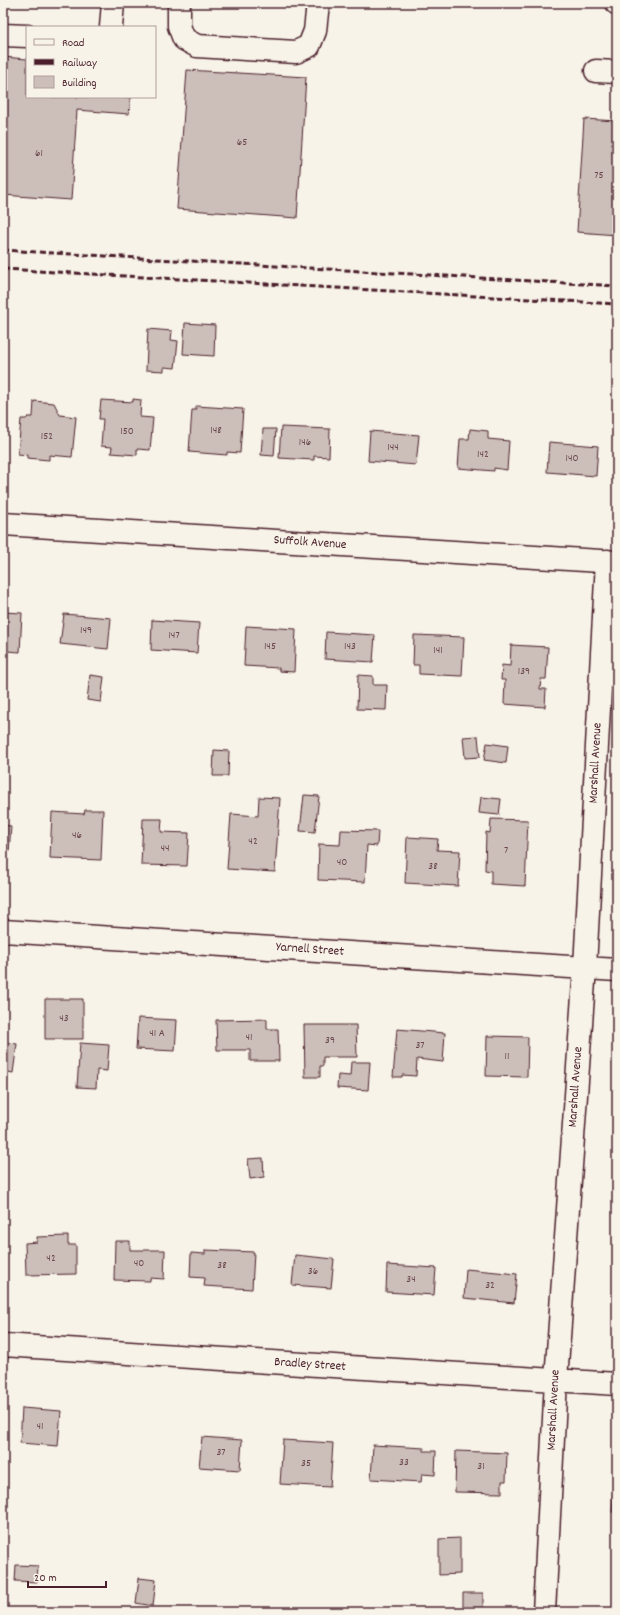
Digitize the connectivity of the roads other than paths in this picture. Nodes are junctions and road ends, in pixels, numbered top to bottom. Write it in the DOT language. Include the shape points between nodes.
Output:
graph roads {
  1 [pos="113,3"];
  2 [pos="179,3"];
  3 [pos="318,3"];
  4 [pos="111,26"];
  5 [pos="3,34"];
  6 [pos="26,36"];
  7 [pos="596,71"];
  8 [pos="617,72"];
  9 [pos="3,524"];
  10 [pos="612,562"];
  11 [pos="3,931"];
  12 [pos="584,967"];
  13 [pos="617,970"];
  14 [pos="3,1345"];
  15 [pos="556,1380"];
  16 [pos="617,1384"];
  17 [pos="544,1612"];
  1 -- 4 [label="street"];
  2 -- 3 [label="street" via="179,26 184,39 197,46 296,52 309,46 315,31"];
  5 -- 6 [label="street"];
  7 -- 8 [label="street"];
  9 -- 10 [label="street, Suffolk Avenue"];
  10 -- 12 [label="street, Marshall Avenue"];
  11 -- 12 [label="street, Yarnell Street"];
  12 -- 13 [label="street, Yarnell Street"];
  12 -- 15 [label="street, Marshall Avenue"];
  14 -- 15 [label="street, Bradley Street"];
  15 -- 16 [label="street, Bradley Street"];
  15 -- 17 [label="street, Marshall Avenue"];
}
